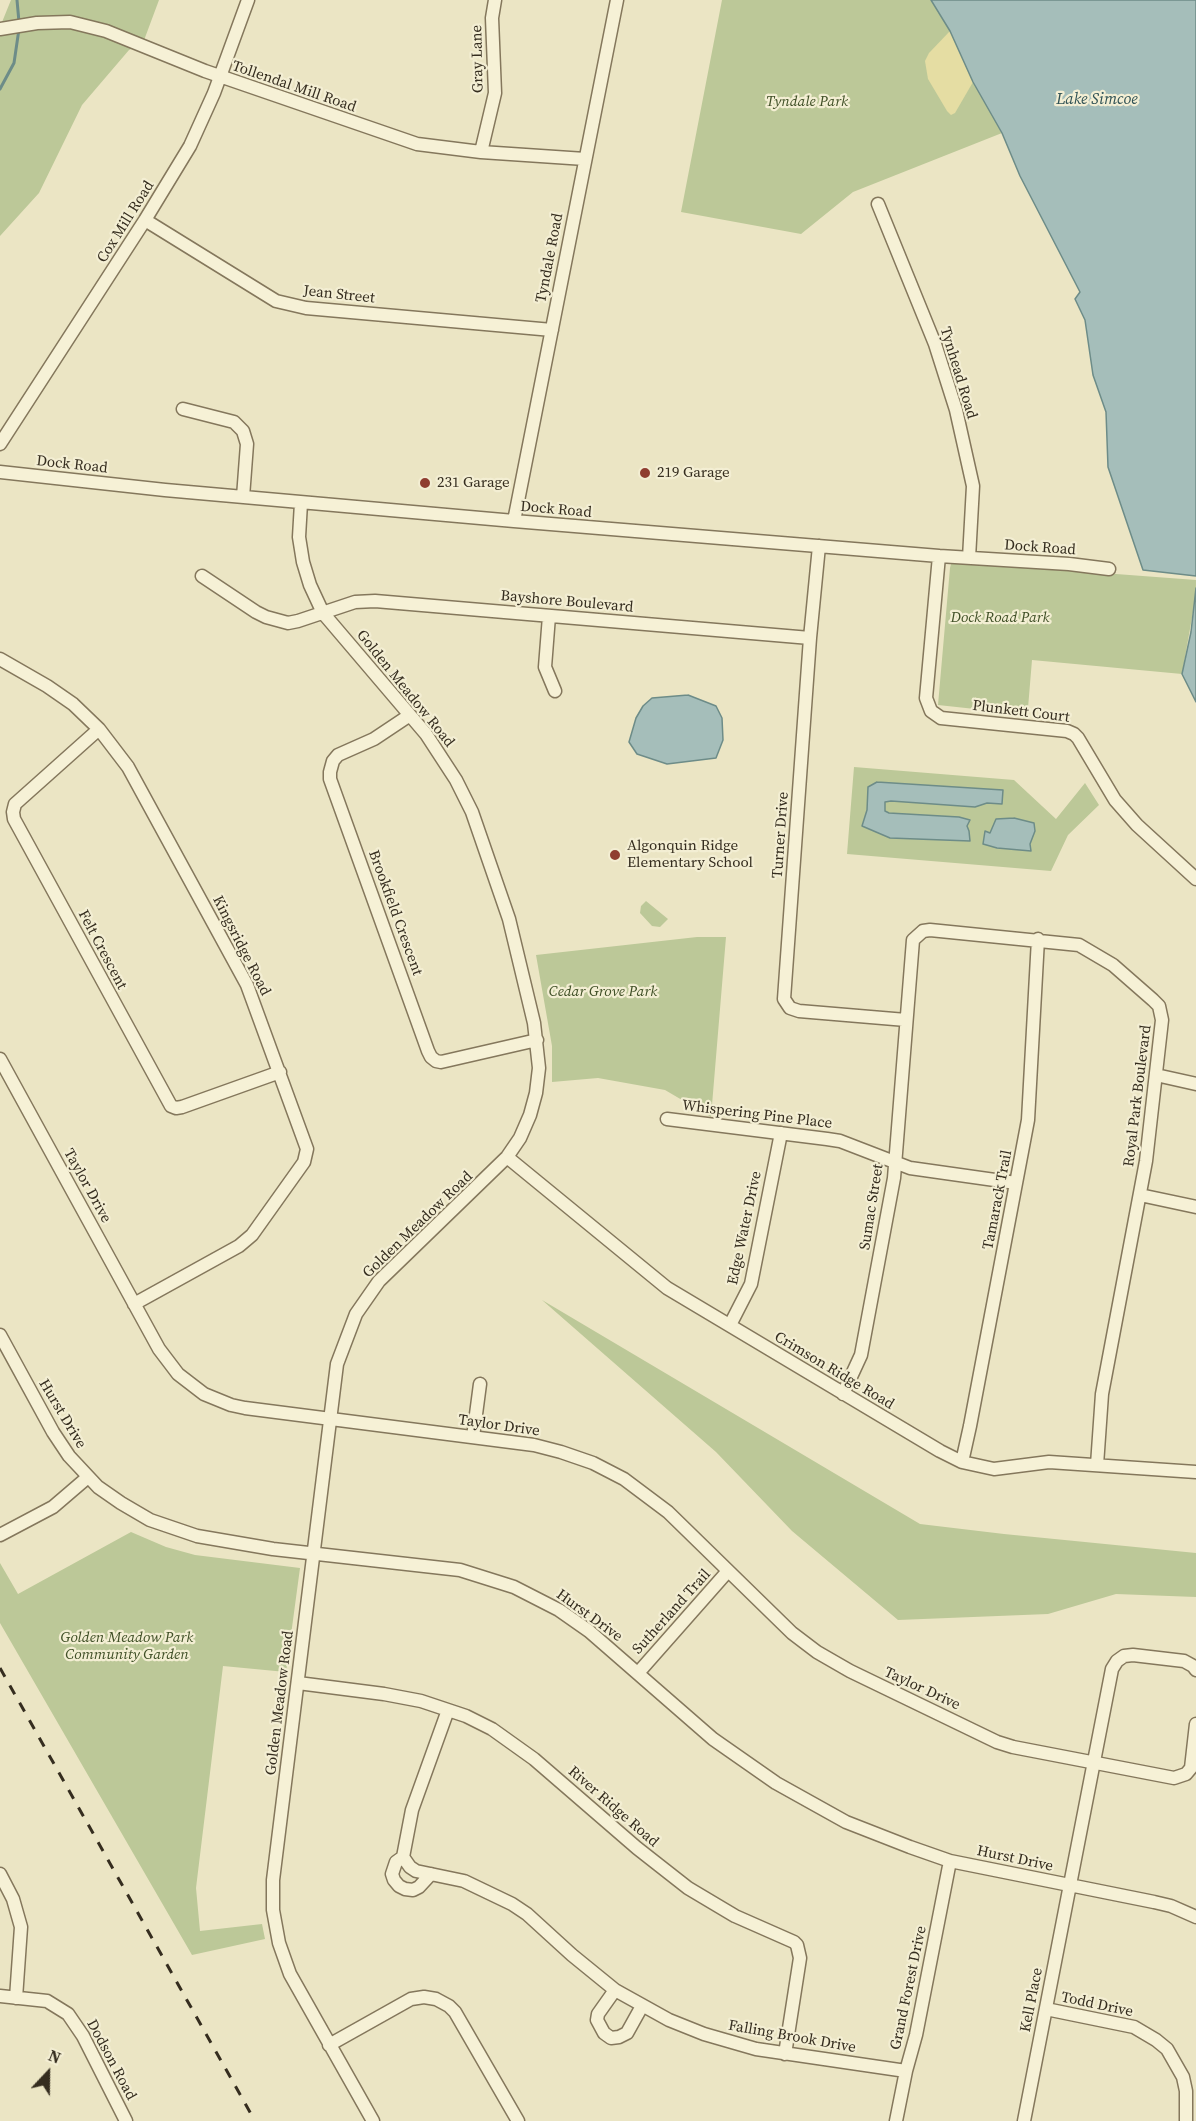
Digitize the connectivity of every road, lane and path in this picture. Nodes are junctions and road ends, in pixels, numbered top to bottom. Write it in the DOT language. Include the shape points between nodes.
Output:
graph roads {
  1 [pos="248,0"];
  2 [pos="495,0"];
  3 [pos="617,0"];
  4 [pos="0,29"];
  5 [pos="220,76"];
  6 [pos="481,152"];
  7 [pos="585,159"];
  8 [pos="878,204"];
  9 [pos="145,220"];
  10 [pos="552,330"];
  11 [pos="183,409"];
  12 [pos="0,444"];
  13 [pos="0,472"];
  14 [pos="243,497"];
  15 [pos="300,502"];
  16 [pos="514,521"];
  17 [pos="819,546"];
  18 [pos="939,556"];
  19 [pos="969,558"];
  20 [pos="1109,569"];
  21 [pos="202,576"];
  22 [pos="323,613"];
  23 [pos="549,616"];
  24 [pos="810,638"];
  25 [pos="0,659"];
  26 [pos="555,691"];
  27 [pos="410,715"];
  28 [pos="99,729"];
  29 [pos="1196,879"];
  30 [pos="1038,939"];
  31 [pos="906,1020"];
  32 [pos="537,1040"];
  33 [pos="0,1059"];
  34 [pos="280,1072"];
  35 [pos="1156,1075"];
  36 [pos="12,1081"];
  37 [pos="1196,1084"];
  38 [pos="0,1087"];
  39 [pos="667,1119"];
  40 [pos="781,1133"];
  41 [pos="507,1157"];
  42 [pos="895,1162"];
  43 [pos="1016,1183"];
  44 [pos="1140,1195"];
  45 [pos="1196,1207"];
  46 [pos="134,1304"];
  47 [pos="730,1325"];
  48 [pos="0,1335"];
  49 [pos="480,1384"];
  50 [pos="843,1394"];
  51 [pos="330,1419"];
  52 [pos="473,1437"];
  53 [pos="962,1462"];
  54 [pos="1097,1465"];
  55 [pos="1196,1472"];
  56 [pos="88,1477"];
  57 [pos="0,1535"];
  58 [pos="313,1554"];
  59 [pos="729,1571"];
  60 [pos="1196,1670"];
  61 [pos="638,1673"];
  62 [pos="298,1683"];
  63 [pos="448,1710"];
  64 [pos="1196,1724"];
  65 [pos="1093,1763"];
  66 [pos="404,1857"];
  67 [pos="950,1861"];
  68 [pos="0,1874"];
  69 [pos="431,1874"];
  70 [pos="1070,1886"];
  71 [pos="1196,1917"];
  72 [pos="615,1990"];
  73 [pos="0,1996"];
  74 [pos="16,1998"];
  75 [pos="642,2006"];
  76 [pos="1046,2010"];
  77 [pos="329,2045"];
  78 [pos="785,2054"];
  79 [pos="906,2071"];
  80 [pos="126,2121"];
  81 [pos="373,2121"];
  82 [pos="518,2121"];
  83 [pos="896,2121"];
  84 [pos="1024,2121"];
  85 [pos="1185,2121"];
  1 -- 5 [label="street, Cox Mill Road"];
  2 -- 6 [label="street, Gray Lane" via="495,93"];
  3 -- 7 [label="street, Tyndale Road"];
  4 -- 5 [label="street, Tollendal Mill Road" via="70,22 106,31"];
  5 -- 6 [label="street, Tollendal Mill Road" via="417,144"];
  5 -- 9 [label="street, Cox Mill Road" via="194,139"];
  6 -- 7 [label="street, Tollendal Mill Road"];
  7 -- 10 [label="street, Tyndale Road"];
  8 -- 19 [label="street, Tynhead Road" via="935,344 956,410 973,486"];
  9 -- 10 [label="street, Jean Street" via="276,301 306,308"];
  9 -- 12 [label="street, Cox Mill Road"];
  10 -- 16 [label="street, Tyndale Road"];
  11 -- 14 [label="street" via="234,422 243,431 248,444"];
  13 -- 14 [label="street, Dock Road"];
  14 -- 15 [label="street, Dock Road"];
  15 -- 16 [label="street, Dock Road"];
  15 -- 22 [label="street, Golden Meadow Road" via="303,562"];
  16 -- 17 [label="street, Dock Road"];
  17 -- 18 [label="street, Dock Road"];
  17 -- 24 [label="street, Turner Drive"];
  18 -- 19 [label="street, Dock Road"];
  18 -- 29 [label="street, Plunkett Court" via="926,698 931,711 941,718 1074,734 1122,809"];
  19 -- 20 [label="street, Dock Road"];
  21 -- 22 [label="street, Bayshore Boulevard" via="236,601 278,621 298,621"];
  22 -- 23 [label="street, Bayshore Boulevard" via="355,602 375,601"];
  22 -- 27 [label="street, Golden Meadow Road"];
  23 -- 24 [label="street, Bayshore Boulevard"];
  23 -- 26 [label="street" via="545,667"];
  24 -- 31 [label="street, Turner Drive" via="784,999 790,1008 799,1011"];
  25 -- 28 [label="street, Kingsridge Road" via="59,694"];
  27 -- 32 [label="street, Golden Meadow Road" via="456,780 476,823 509,919"];
  27 -- 32 [label="street, Brookfield Crescent" via="374,739 338,755 333,760 330,779 428,1051 431,1058 441,1062"];
  28 -- 34 [label="street, Kingsridge Road" via="128,767 248,985"];
  28 -- 34 [label="street, Felt Crescent" via="15,804 14,819 171,1106 182,1107"];
  30 -- 31 [label="street, Royal Park Boulevard" via="923,931 911,947"];
  30 -- 35 [label="street, Royal Park Boulevard" via="1079,945 1100,956 1159,1006 1162,1020"];
  30 -- 43 [label="street, Tamarack Trail" via="1029,1109"];
  31 -- 42 [label="street, Sumac Street"];
  32 -- 41 [label="street, Golden Meadow Road" via="534,1104"];
  33 -- 36 [label="street, Taylor Drive"];
  34 -- 46 [label="street, Kingsridge Road" via="307,1149 304,1162 260,1227 239,1246"];
  35 -- 37 [label="street"];
  35 -- 44 [label="street, Royal Park Boulevard"];
  36 -- 38 [label="street"];
  36 -- 46 [label="street, Taylor Drive"];
  39 -- 40 [label="street, Whispering Pine Place"];
  40 -- 42 [label="street, Whispering Pine Place" via="840,1141"];
  40 -- 47 [label="street, Edge Water Drive" via="754,1272"];
  41 -- 47 [label="street, Crimson Ridge Road" via="652,1278"];
  41 -- 51 [label="street, Golden Meadow Road" via="388,1271 362,1303 339,1355"];
  42 -- 43 [label="street, Whispering Pine Place" via="909,1168"];
  42 -- 50 [label="street, Sumac Street" via="861,1355"];
  43 -- 53 [label="street, Tamarack Trail"];
  44 -- 45 [label="street"];
  44 -- 54 [label="street, Royal Park Boulevard" via="1102,1394"];
  46 -- 51 [label="street, Taylor Drive" via="168,1363 204,1394 231,1405"];
  47 -- 50 [label="street, Crimson Ridge Road"];
  48 -- 56 [label="street, Hurst Drive" via="53,1432"];
  49 -- 52 [label="street"];
  50 -- 53 [label="street, Crimson Ridge Road"];
  51 -- 52 [label="street, Taylor Drive"];
  51 -- 58 [label="street, Golden Meadow Road"];
  52 -- 59 [label="street, Taylor Drive" via="545,1448 607,1470 668,1512"];
  53 -- 54 [label="street, Crimson Ridge Road" via="994,1469 1049,1462"];
  54 -- 55 [label="street, Crimson Ridge Road"];
  56 -- 57 [label="street" via="53,1507"];
  56 -- 58 [label="street, Hurst Drive" via="129,1508 176,1530"];
  58 -- 61 [label="street, Hurst Drive" via="460,1570 505,1583 576,1620"];
  58 -- 62 [label="street, Golden Meadow Road"];
  59 -- 61 [label="street, Sutherland Trail"];
  59 -- 65 [label="street, Taylor Drive" via="792,1633 850,1671 997,1742"];
  60 -- 65 [label="street, Kell Place" via="1184,1661 1133,1655 1117,1661 1112,1669"];
  61 -- 67 [label="street, Hurst Drive" via="713,1739 776,1783 846,1822"];
  62 -- 63 [label="street, River Ridge Road" via="397,1696"];
  62 -- 77 [label="street, Golden Meadow Road" via="273,1880 273,1910 287,1967"];
  63 -- 66 [label="street" via="416,1797"];
  63 -- 78 [label="street, River Ridge Road" via="521,1748 688,1888 735,1916 797,1945 800,1958"];
  64 -- 65 [label="street, Taylor Drive" via="1193,1761 1180,1778"];
  65 -- 70 [label="street, Kell Place"];
  66 -- 69 [label="street, Falling Brook Drive" via="416,1871"];
  66 -- 69 [label="street" via="396,1862 392,1874 399,1886 413,1890"];
  67 -- 70 [label="street, Hurst Drive"];
  67 -- 79 [label="street, Grand Forest Drive"];
  68 -- 74 [label="street" via="21,1927"];
  69 -- 72 [label="street, Falling Brook Drive" via="464,1881 512,1904"];
  70 -- 71 [label="street, Hurst Drive" via="1171,1906"];
  70 -- 76 [label="street, Kell Place"];
  72 -- 75 [label="street, Falling Brook Drive"];
  72 -- 75 [label="street" via="597,2020 611,2038 627,2033"];
  73 -- 74 [label="street, Dodson Road"];
  74 -- 80 [label="street, Dodson Road" via="47,2001 68,2014"];
  75 -- 78 [label="street, Falling Brook Drive" via="704,2034"];
  76 -- 84 [label="street, Kell Place"];
  76 -- 85 [label="street, Todd Drive" via="1134,2027 1156,2040 1167,2049 1182,2077 1186,2091"];
  77 -- 81 [label="street, Golden Meadow Road"];
  77 -- 82 [label="street" via="411,1999 436,1999 455,2012"];
  78 -- 79 [label="street, Falling Brook Drive"];
  79 -- 83 [label="street, Grand Forest Drive"];
}
